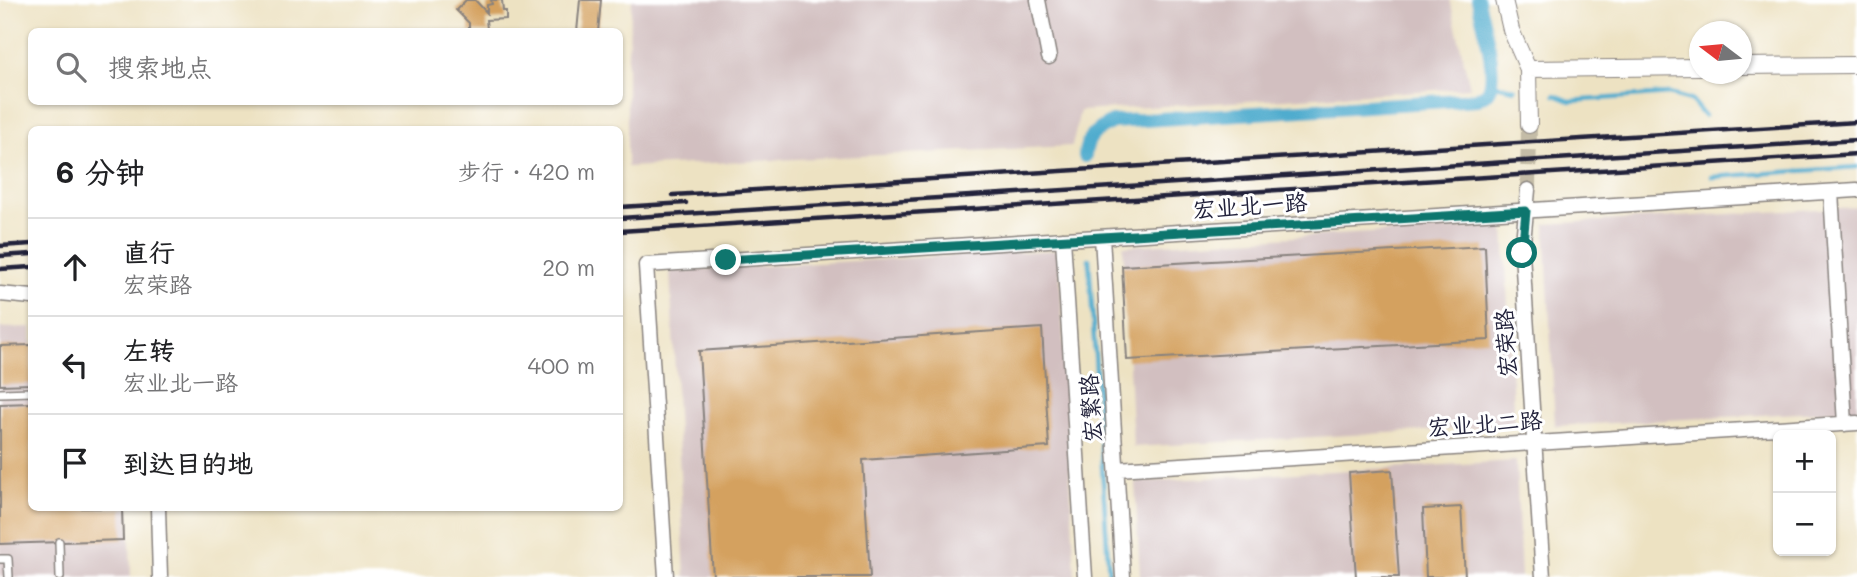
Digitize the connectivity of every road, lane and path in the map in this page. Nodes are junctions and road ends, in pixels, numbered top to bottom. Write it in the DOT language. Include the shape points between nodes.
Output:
graph roads {
  1 [pos="1038,0"];
  2 [pos="1504,0"];
  3 [pos="1049,58"];
  4 [pos="1857,65"];
  5 [pos="1752,66"];
  6 [pos="1689,67"];
  7 [pos="1528,69"];
  8 [pos="1529,125"];
  9 [pos="1528,190"];
  10 [pos="1857,190"];
  11 [pos="1831,192"];
  12 [pos="1526,211"];
  13 [pos="1102,237"];
  14 [pos="1063,239"];
  15 [pos="0,294"];
  16 [pos="28,297"];
  17 [pos="0,393"];
  18 [pos="28,393"];
  19 [pos="1851,424"];
  20 [pos="1534,443"];
  21 [pos="1117,469"];
  22 [pos="158,511"];
  23 [pos="60,542"];
  24 [pos="0,559"];
  25 [pos="9,577"];
  26 [pos="60,577"];
  27 [pos="160,577"];
  28 [pos="666,577"];
  29 [pos="1085,577"];
  30 [pos="1123,577"];
  31 [pos="1543,577"];
  1 -- 3 [label="street"];
  2 -- 7 [label="street"];
  4 -- 5 [label="street"];
  6 -- 7 [label="street"];
  7 -- 8 [label="street"];
  9 -- 12 [label="street, 宏荣路"];
  10 -- 11 [label="street, 宏业北一路"];
  11 -- 12 [label="street, 宏业北一路"];
  11 -- 19 [label="street"];
  12 -- 13 [label="street, 宏业北一路"];
  12 -- 20 [label="street, 宏荣路" via="1522,253"];
  13 -- 14 [label="street, 宏业北一路"];
  13 -- 21 [label="street, 宏繁路"];
  14 -- 28 [label="street, 宏业北一路" via="646,265"];
  14 -- 29 [label="street"];
  15 -- 16 [label="street"];
  17 -- 18 [label="lane"];
  19 -- 20 [label="street, 宏业北二路"];
  20 -- 21 [label="street, 宏业北二路"];
  20 -- 31 [label="street, 宏荣路"];
  21 -- 30 [label="street, 宏繁路"];
  22 -- 27 [label="street"];
  23 -- 26 [label="lane"];
  24 -- 25 [label="lane" via="8,559"];
}
